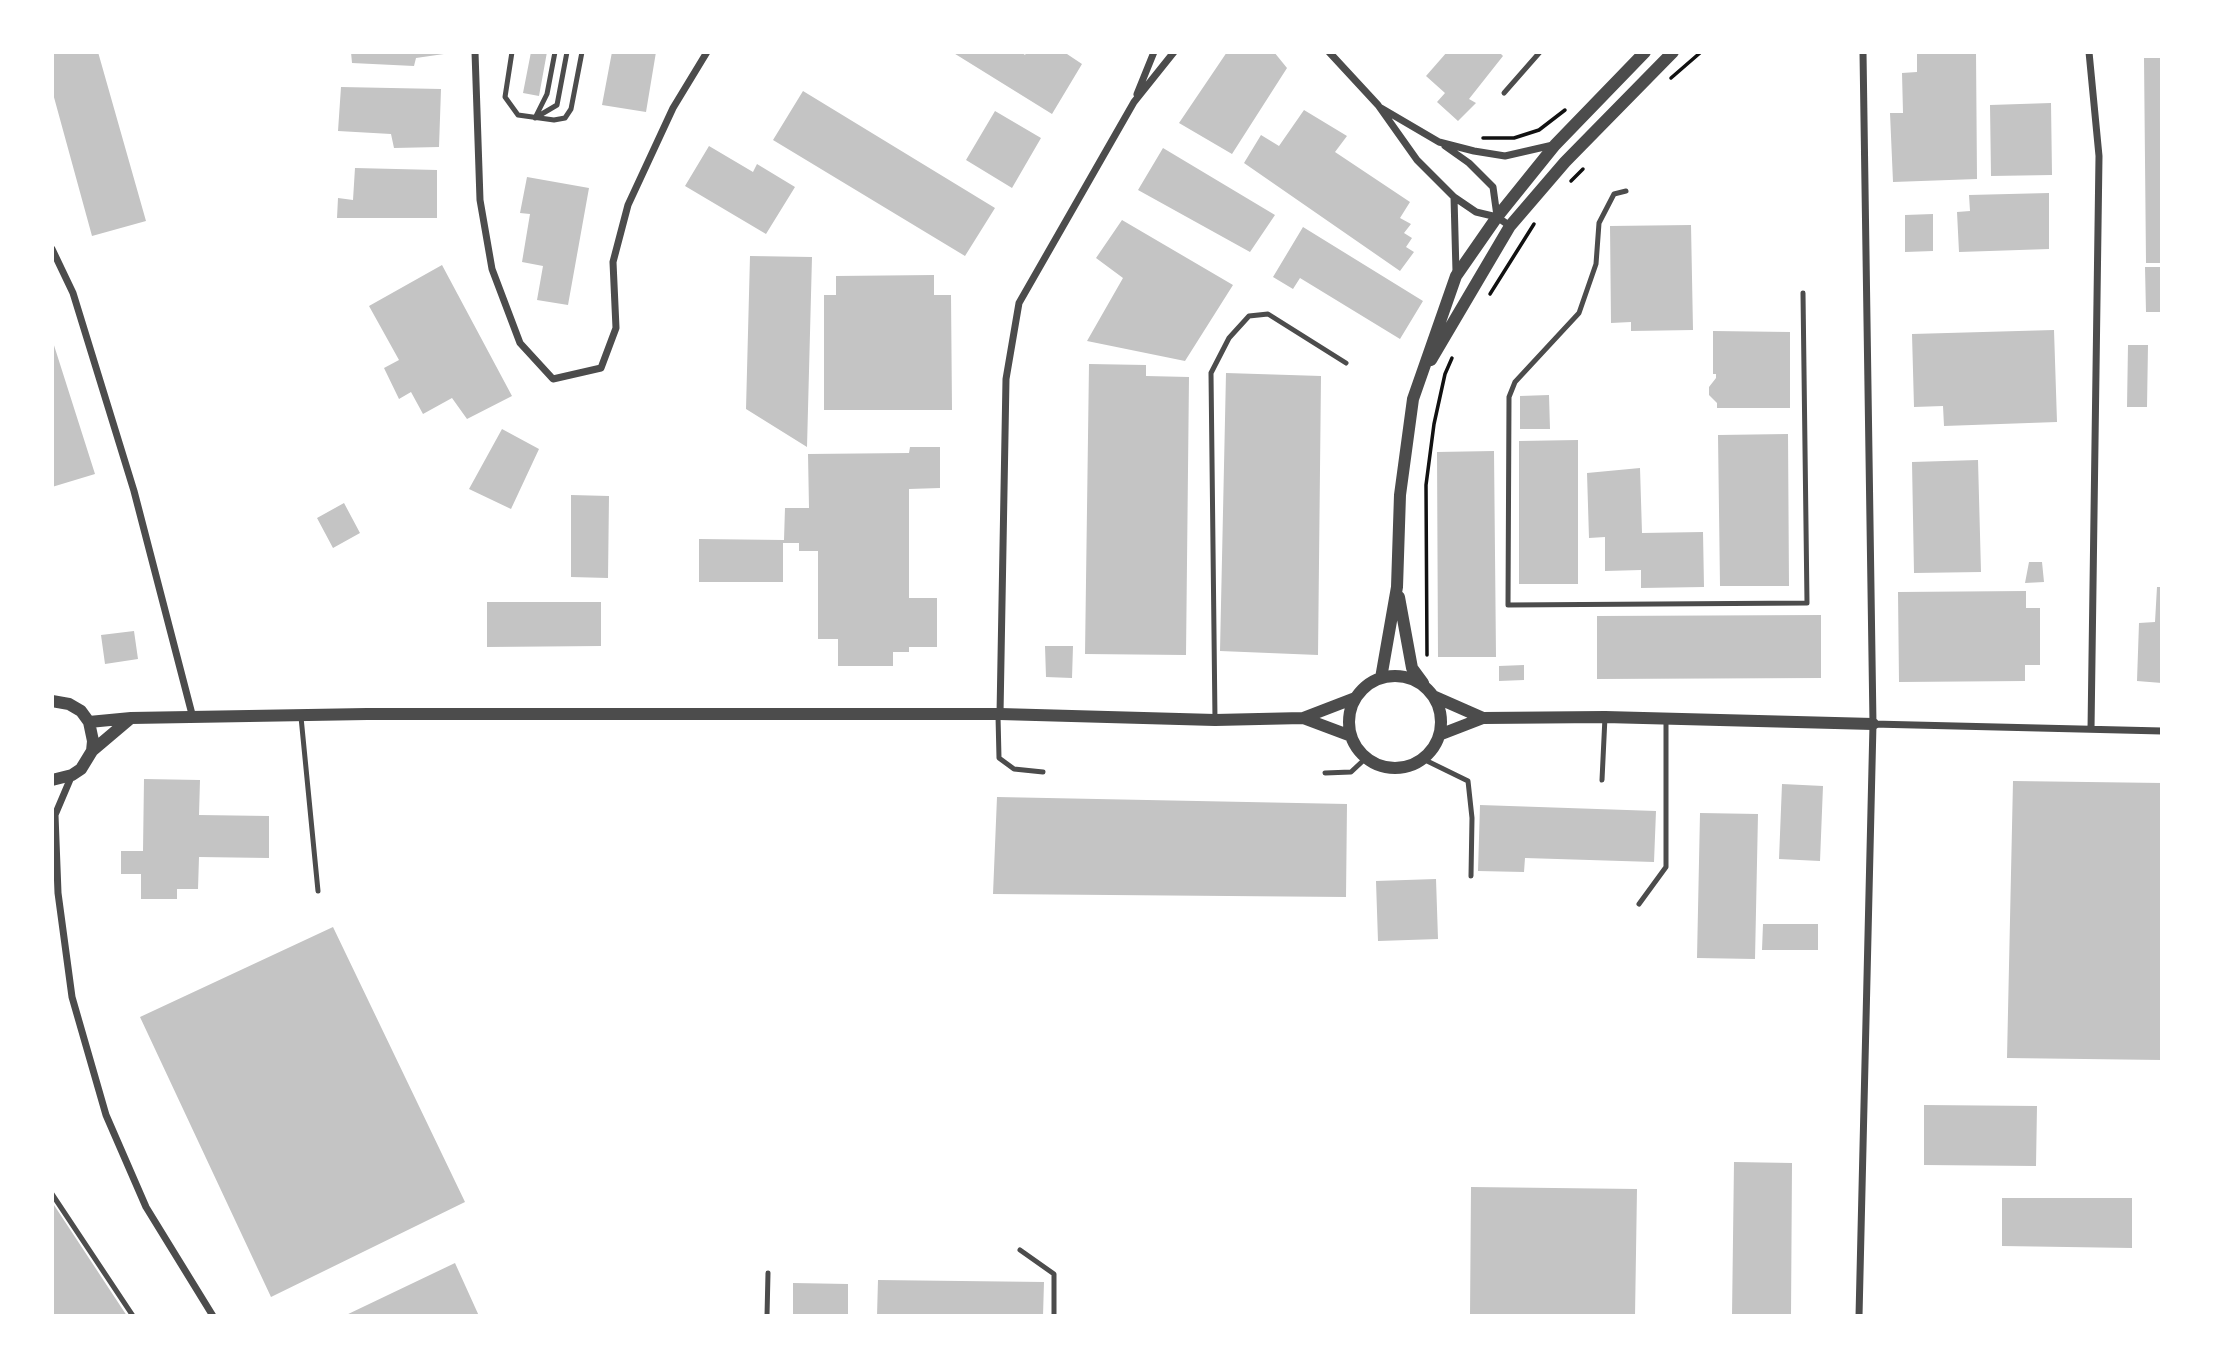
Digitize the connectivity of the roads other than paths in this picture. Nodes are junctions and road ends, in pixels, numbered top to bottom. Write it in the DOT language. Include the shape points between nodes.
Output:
graph roads {
  1 [pos="475,52"];
  2 [pos="512,52"];
  3 [pos="555,52"];
  4 [pos="567,52"];
  5 [pos="582,52"];
  6 [pos="707,52"];
  7 [pos="1151,52"];
  8 [pos="1174,52"];
  9 [pos="1329,52"];
  10 [pos="1540,52"];
  11 [pos="1645,52"];
  12 [pos="1674,52"];
  13 [pos="1863,52"];
  14 [pos="2089,52"];
  15 [pos="1504,93"];
  16 [pos="1134,102"];
  17 [pos="1378,105"];
  18 [pos="536,118"];
  19 [pos="1439,142"];
  20 [pos="1555,145"];
  21 [pos="1626,191"];
  22 [pos="1454,197"];
  23 [pos="1497,217"];
  24 [pos="1510,226"];
  25 [pos="52,249"];
  26 [pos="1456,276"];
  27 [pos="1803,293"];
  28 [pos="1346,363"];
  29 [pos="1422,375"];
  30 [pos="1397,587"];
  31 [pos="1381,678"];
  32 [pos="1430,692"];
  33 [pos="1355,698"];
  34 [pos="52,701"];
  35 [pos="999,715"];
  36 [pos="301,716"];
  37 [pos="131,718"];
  38 [pos="193,718"];
  39 [pos="1303,718"];
  40 [pos="1483,718"];
  41 [pos="1605,718"];
  42 [pos="1667,719"];
  43 [pos="1215,720"];
  44 [pos="89,722"];
  45 [pos="1873,724"];
  46 [pos="2091,729"];
  47 [pos="2161,731"];
  48 [pos="1440,735"];
  49 [pos="1350,736"];
  50 [pos="92,751"];
  51 [pos="1366,758"];
  52 [pos="1423,759"];
  53 [pos="1043,772"];
  54 [pos="1325,772"];
  55 [pos="72,775"];
  56 [pos="52,780"];
  57 [pos="1602,780"];
  58 [pos="52,806"];
  59 [pos="55,815"];
  60 [pos="1471,876"];
  61 [pos="318,891"];
  62 [pos="1639,904"];
  63 [pos="52,1194"];
  64 [pos="1020,1250"];
  65 [pos="768,1273"];
  66 [pos="133,1315"];
  67 [pos="213,1315"];
  68 [pos="767,1315"];
  69 [pos="1054,1315"];
  70 [pos="1859,1315"];
  1 -- 6 [label="street" via="480,200 492,269 520,343 553,379 601,368 616,328 613,262 628,205 673,108"];
  2 -- 18 [label="lane" via="505,97 518,115"];
  3 -- 18 [label="lane" via="547,94"];
  4 -- 18 [label="lane" via="557,105"];
  5 -- 18 [label="lane" via="571,109 565,118"];
  7 -- 16 [label="street"];
  8 -- 16 [label="street"];
  9 -- 17 [label="street"];
  10 -- 15 [label="lane"];
  11 -- 20 [label="street"];
  12 -- 24 [label="street" via="1564,162"];
  13 -- 45 [label="street"];
  14 -- 46 [label="street" via="2099,156"];
  16 -- 35 [label="street" via="1019,303 1006,379"];
  17 -- 19 [label="street"];
  17 -- 22 [label="street" via="1417,160"];
  19 -- 20 [label="street" via="1505,156"];
  19 -- 23 [label="street" via="1493,187"];
  20 -- 23 [label="street"];
  21 -- 27 [label="lane" via="1614,194 1598,223 1596,264 1578,313 1515,382 1509,397 1508,605 1807,603"];
  22 -- 23 [label="street" via="1476,212"];
  22 -- 26 [label="street"];
  23 -- 24 [label="street"];
  23 -- 26 [label="street"];
  24 -- 29 [label="street"];
  25 -- 38 [label="street" via="73,293 134,491"];
  26 -- 29 [label="street"];
  28 -- 43 [label="lane" via="1268,314 1249,316 1229,338 1211,373"];
  29 -- 30 [label="street" via="1413,399 1400,495"];
  30 -- 31 [label="street"];
  30 -- 32 [label="street" via="1412,668"];
  31 -- 32 [label="street" via="1405,677"];
  31 -- 33 [label="street"];
  32 -- 40 [label="street"];
  32 -- 48 [label="street" via="1439,708"];
  33 -- 39 [label="street"];
  33 -- 49 [label="street"];
  34 -- 44 [label="street" via="69,704"];
  35 -- 36 [label="street"];
  35 -- 43 [label="street"];
  35 -- 53 [label="lane" via="999,758 1014,769"];
  36 -- 38 [label="street"];
  36 -- 61 [label="lane"];
  37 -- 38 [label="street"];
  37 -- 44 [label="street"];
  37 -- 50 [label="street"];
  39 -- 43 [label="street"];
  39 -- 49 [label="street"];
  40 -- 41 [label="street"];
  40 -- 48 [label="street"];
  41 -- 42 [label="street"];
  41 -- 57 [label="lane"];
  42 -- 45 [label="street"];
  42 -- 62 [label="lane" via="1666,867"];
  44 -- 50 [label="street"];
  45 -- 46 [label="street"];
  45 -- 70 [label="street"];
  46 -- 47 [label="street"];
  48 -- 52 [label="street"];
  49 -- 51 [label="street"];
  50 -- 55 [label="street"];
  51 -- 52 [label="street" via="1394,769"];
  51 -- 54 [label="lane" via="1351,772"];
  52 -- 60 [label="lane" via="1468,781"];
  55 -- 56 [label="street"];
  55 -- 59 [label="street"];
  58 -- 59 [label="street"];
  59 -- 67 [label="street" via="58,893 72,997 106,1115 145,1207"];
  63 -- 66 [label="lane"];
  64 -- 69 [label="lane" via="1054,1274"];
  65 -- 68 [label="lane"];
}
